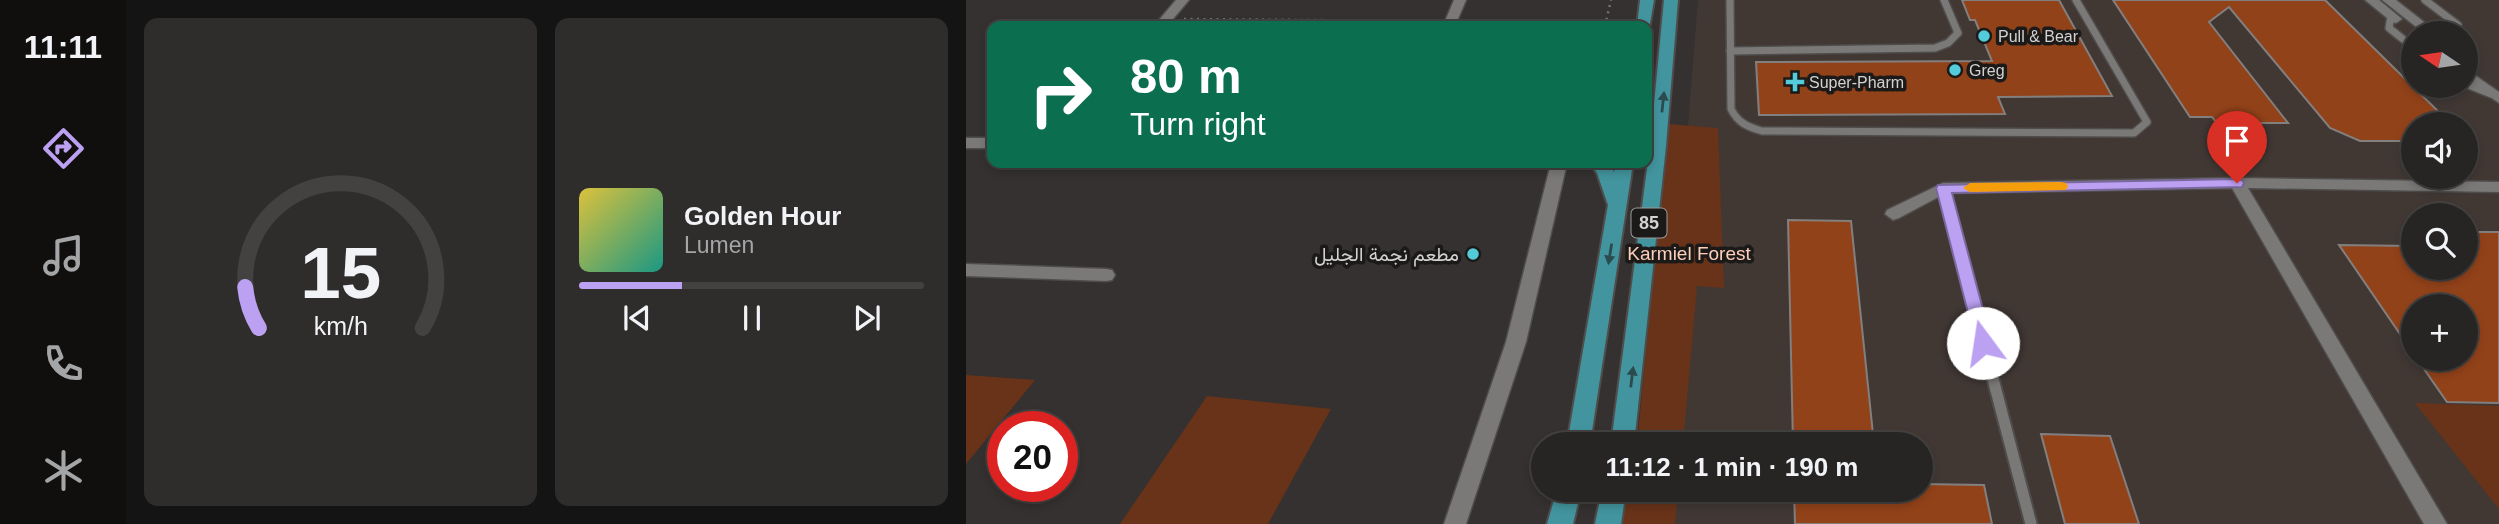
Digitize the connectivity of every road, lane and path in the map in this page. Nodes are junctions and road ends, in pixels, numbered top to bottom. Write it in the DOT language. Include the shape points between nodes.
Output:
graph roads {
  1 [pos="1182,0"];
  2 [pos="1460,0"];
  3 [pos="1611,0"];
  4 [pos="1647,0"];
  5 [pos="1671,0"];
  6 [pos="1730,0"];
  7 [pos="1944,0"];
  8 [pos="2076,0"];
  9 [pos="2371,0"];
  10 [pos="2388,0"];
  11 [pos="2425,0"];
  12 [pos="2391,15"];
  13 [pos="1165,21"];
  14 [pos="1451,21"];
  15 [pos="1606,21"];
  16 [pos="1645,21"];
  17 [pos="2416,21"];
  18 [pos="2453,21"];
  19 [pos="2401,23"];
  20 [pos="2401,38"];
  21 [pos="1731,51"];
  22 [pos="2478,72"];
  23 [pos="2478,80"];
  24 [pos="2478,87"];
  25 [pos="2498,93"];
  26 [pos="1652,138"];
  27 [pos="966,143"];
  28 [pos="987,143"];
  29 [pos="1558,168"];
  30 [pos="1602,168"];
  31 [pos="1623,168"];
  32 [pos="1649,168"];
  33 [pos="2237,183"];
  34 [pos="2499,187"];
  35 [pos="1943,188"];
  36 [pos="1617,208"];
  37 [pos="1894,214"];
  38 [pos="966,270"];
  39 [pos="1106,275"];
  40 [pos="1580,432"];
  41 [pos="1623,432"];
  42 [pos="1566,502"];
  43 [pos="1612,502"];
  44 [pos="1455,524"];
  45 [pos="1560,524"];
  46 [pos="1608,524"];
  47 [pos="2031,524"];
  48 [pos="2436,524"];
  1 -- 13 [label="street"];
  2 -- 14 [label="street"];
  3 -- 15 [label="path"];
  4 -- 16 [label="highway"];
  26 -- 5 [label="highway, 85, one-way"];
  6 -- 21 [label="lane"];
  7 -- 21 [label="lane" via="1958,33 1938,48"];
  8 -- 21 [label="lane" via="2147,122 2134,133 1762,131 1735,119 1731,109"];
  9 -- 12 [label="street"];
  10 -- 17 [label="street"];
  11 -- 18 [label="lane"];
  12 -- 19 [label="street"];
  12 -- 20 [label="lane" via="2389,28"];
  22 -- 25 [label="street"];
  23 -- 25 [label="street"];
  24 -- 25 [label="lane"];
  27 -- 28 [label="street"];
  29 -- 44 [label="street" via="1516,342"];
  30 -- 36 [label="highway"];
  31 -- 36 [label="highway, 85"];
  41 -- 32 [label="highway, 85, one-way"];
  33 -- 34 [label="street"];
  33 -- 35 [label="street"];
  33 -- 48 [label="street"];
  35 -- 37 [label="street"];
  35 -- 47 [label="lane"];
  36 -- 40 [label="highway, 85, one-way"];
  38 -- 39 [label="street"];
  42 -- 45 [label="highway"];
  43 -- 46 [label="highway"];
}
